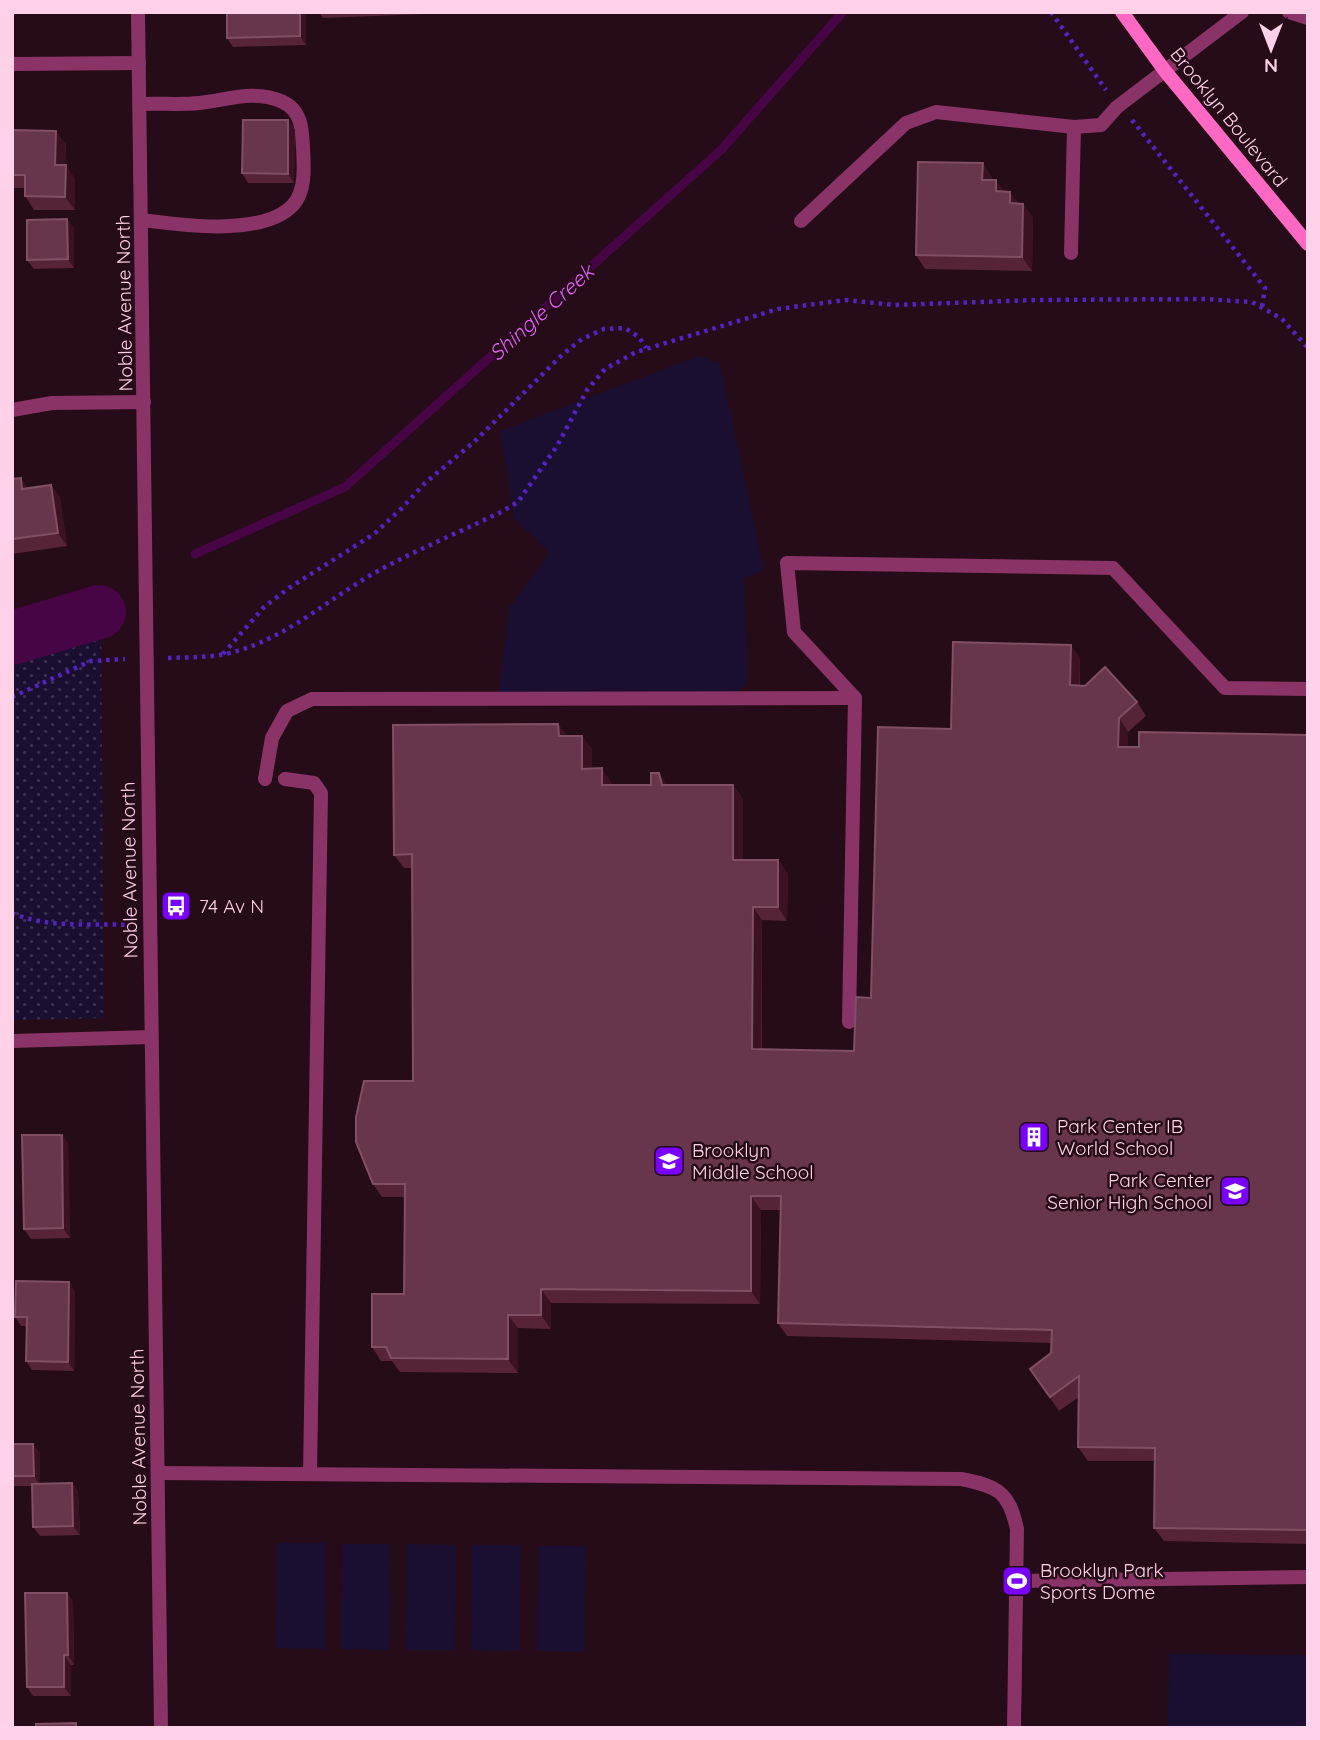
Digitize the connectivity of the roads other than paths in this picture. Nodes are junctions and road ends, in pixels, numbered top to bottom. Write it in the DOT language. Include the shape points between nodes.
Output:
graph roads {
  1 [pos="138,12"];
  2 [pos="1122,12"];
  3 [pos="1242,12"];
  4 [pos="1289,12"];
  5 [pos="1308,18"];
  6 [pos="139,63"];
  7 [pos="12,64"];
  8 [pos="1165,71"];
  9 [pos="140,104"];
  10 [pos="1074,127"];
  11 [pos="142,220"];
  12 [pos="801,221"];
  13 [pos="1308,244"];
  14 [pos="1071,253"];
  15 [pos="144,402"];
  16 [pos="12,410"];
  17 [pos="1308,689"];
  18 [pos="855,698"];
  19 [pos="265,779"];
  20 [pos="285,779"];
  21 [pos="849,1022"];
  22 [pos="150,1037"];
  23 [pos="12,1041"];
  24 [pos="158,1472"];
  25 [pos="310,1474"];
  26 [pos="1308,1577"];
  27 [pos="1016,1581"];
  28 [pos="160,1728"];
  29 [pos="1014,1728"];
  1 -- 6 [label="street, Noble Avenue North"];
  2 -- 8 [label="main road, Brooklyn Boulevard"];
  3 -- 8 [label="street"];
  4 -- 5 [label="street"];
  6 -- 7 [label="street"];
  6 -- 9 [label="street, Noble Avenue North"];
  8 -- 10 [label="street" via="1101,125"];
  8 -- 13 [label="main road, Brooklyn Boulevard"];
  9 -- 11 [label="street, Noble Avenue North"];
  9 -- 11 [label="street" via="198,103 246,95 284,102 294,109 302,126 304,171 293,205 255,223 184,225"];
  10 -- 12 [label="street" via="936,112 906,123"];
  10 -- 14 [label="street"];
  11 -- 15 [label="street, Noble Avenue North"];
  15 -- 16 [label="street" via="52,402"];
  15 -- 22 [label="street, Noble Avenue North"];
  17 -- 18 [label="street" via="1225,688 1113,568 787,563 794,632"];
  18 -- 19 [label="street" via="312,699 287,711 272,738"];
  18 -- 21 [label="street"];
  20 -- 25 [label="street" via="314,783 321,793"];
  22 -- 23 [label="street"];
  22 -- 24 [label="street, Noble Avenue North"];
  24 -- 25 [label="street"];
  24 -- 28 [label="street, Noble Avenue North"];
  25 -- 27 [label="street" via="961,1479 1001,1493 1012,1508 1017,1530"];
  26 -- 27 [label="street"];
  27 -- 29 [label="street"];
}
